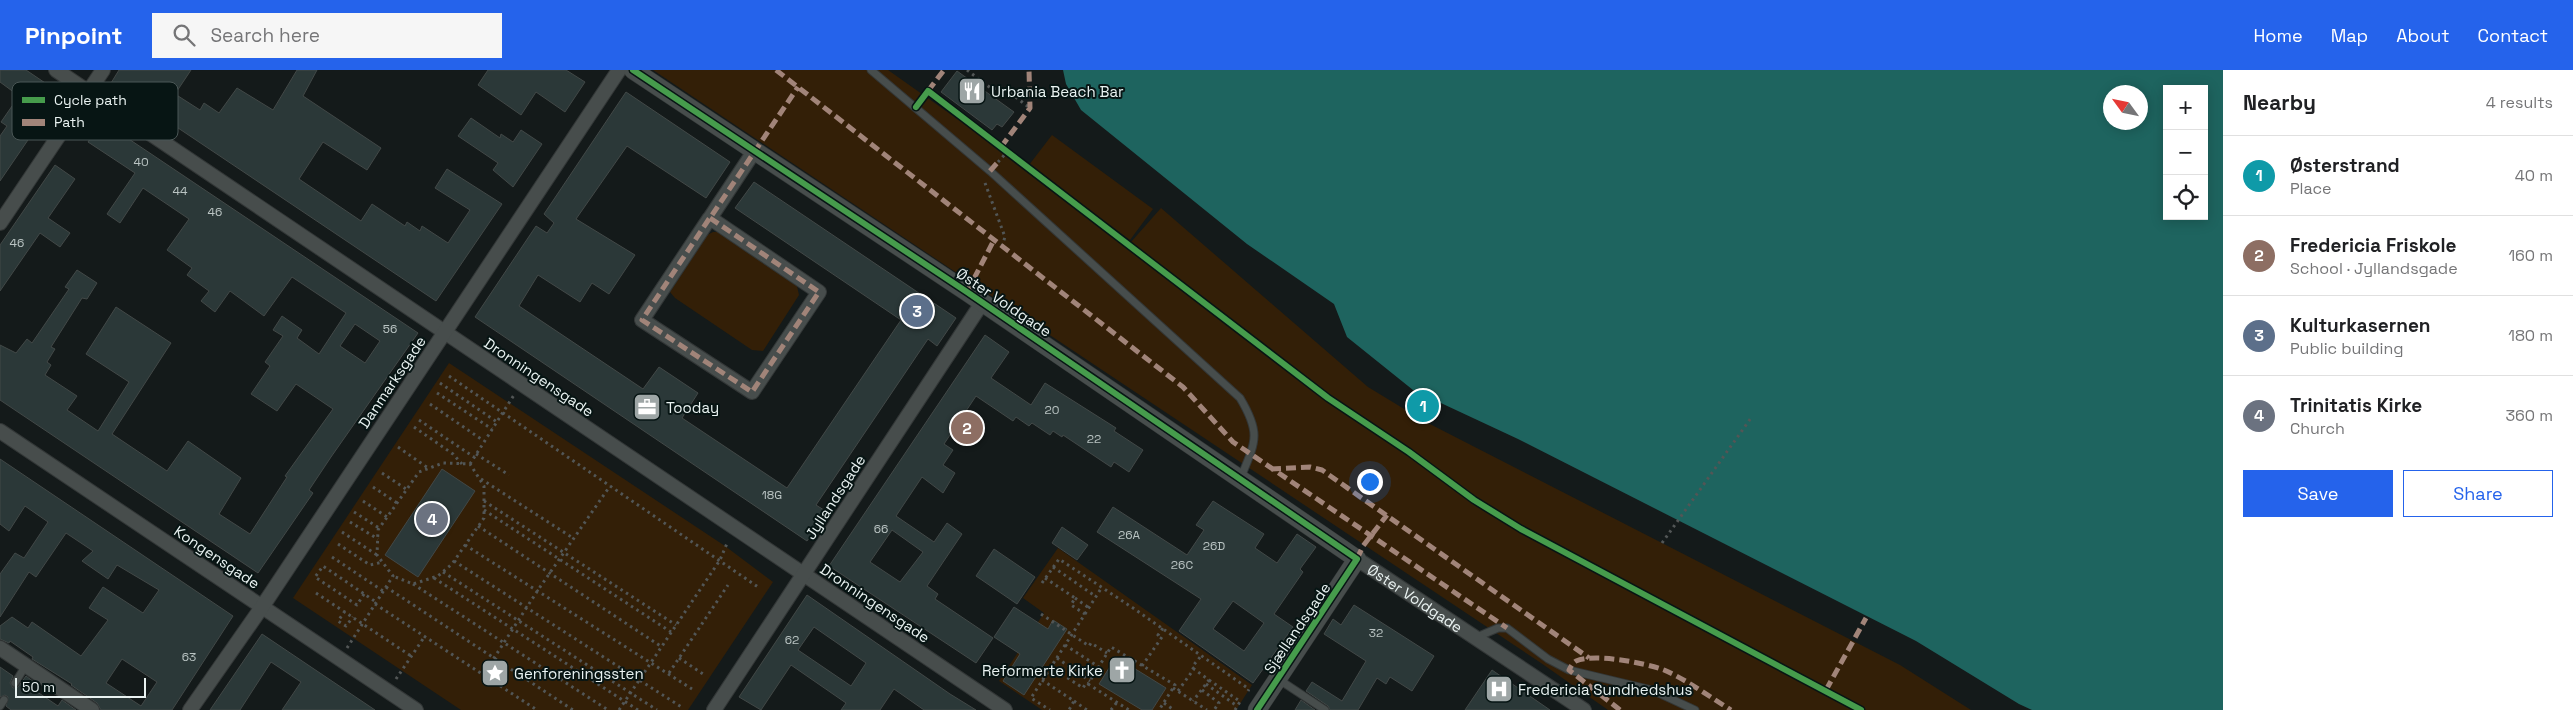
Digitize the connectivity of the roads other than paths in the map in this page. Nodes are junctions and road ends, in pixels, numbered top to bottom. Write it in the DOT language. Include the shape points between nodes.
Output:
graph roads {
  1 [pos="103,70"];
  2 [pos="619,70"];
  3 [pos="633,70"];
  4 [pos="871,70"];
  5 [pos="61,73"];
  6 [pos="74,82"];
  7 [pos="95,82"];
  8 [pos="57,140"];
  9 [pos="160,140"];
  10 [pos="755,150"];
  11 [pos="710,218"];
  12 [pos="0,224"];
  13 [pos="982,303"];
  14 [pos="443,333"];
  15 [pos="0,430"];
  16 [pos="1241,478"];
  17 [pos="1358,559"];
  18 [pos="804,575"];
  19 [pos="262,607"];
  20 [pos="1477,637"];
  21 [pos="0,648"];
  22 [pos="26,665"];
  23 [pos="1277,679"];
  24 [pos="15,683"];
  25 [pos="92,710"];
  26 [pos="190,710"];
  27 [pos="416,710"];
  28 [pos="714,710"];
  29 [pos="1004,710"];
  30 [pos="1257,710"];
  31 [pos="1325,710"];
  32 [pos="1584,710"];
  33 [pos="1695,710"];
  1 -- 7 [label="street"];
  2 -- 14 [label="street, Danmarksgade"];
  3 -- 10 [label="street, Øster Voldgade"];
  4 -- 16 [label="lane" via="990,171 1240,398 1252,418 1255,434"];
  5 -- 6 [label="street, Dronningensgade"];
  8 -- 12 [label="street"];
  9 -- 14 [label="street, Dronningensgade"];
  10 -- 11 [label="street"];
  10 -- 13 [label="street, Øster Voldgade"];
  11 -- 11 [label="street" via="819,292 752,392 642,320"];
  13 -- 16 [label="street, Øster Voldgade"];
  13 -- 18 [label="street, Jyllandsgade"];
  14 -- 18 [label="street, Dronningensgade"];
  14 -- 19 [label="street, Danmarksgade"];
  15 -- 19 [label="street, Kongensgade"];
  16 -- 17 [label="street, Øster Voldgade"];
  17 -- 20 [label="street, Øster Voldgade"];
  17 -- 23 [label="street, Sjællandsgade"];
  18 -- 28 [label="street, Jyllandsgade"];
  18 -- 29 [label="street, Dronningensgade"];
  19 -- 26 [label="street, Danmarksgade"];
  19 -- 27 [label="street, Kongensgade"];
  20 -- 32 [label="street, Øster Voldgade"];
  20 -- 33 [label="lane, Øster Voldgade" via="1506,628 1569,670 1652,690"];
  21 -- 22 [label="street"];
  22 -- 24 [label="lane"];
  22 -- 25 [label="street"];
  23 -- 30 [label="street, Sjællandsgade"];
  23 -- 31 [label="lane"];
}
